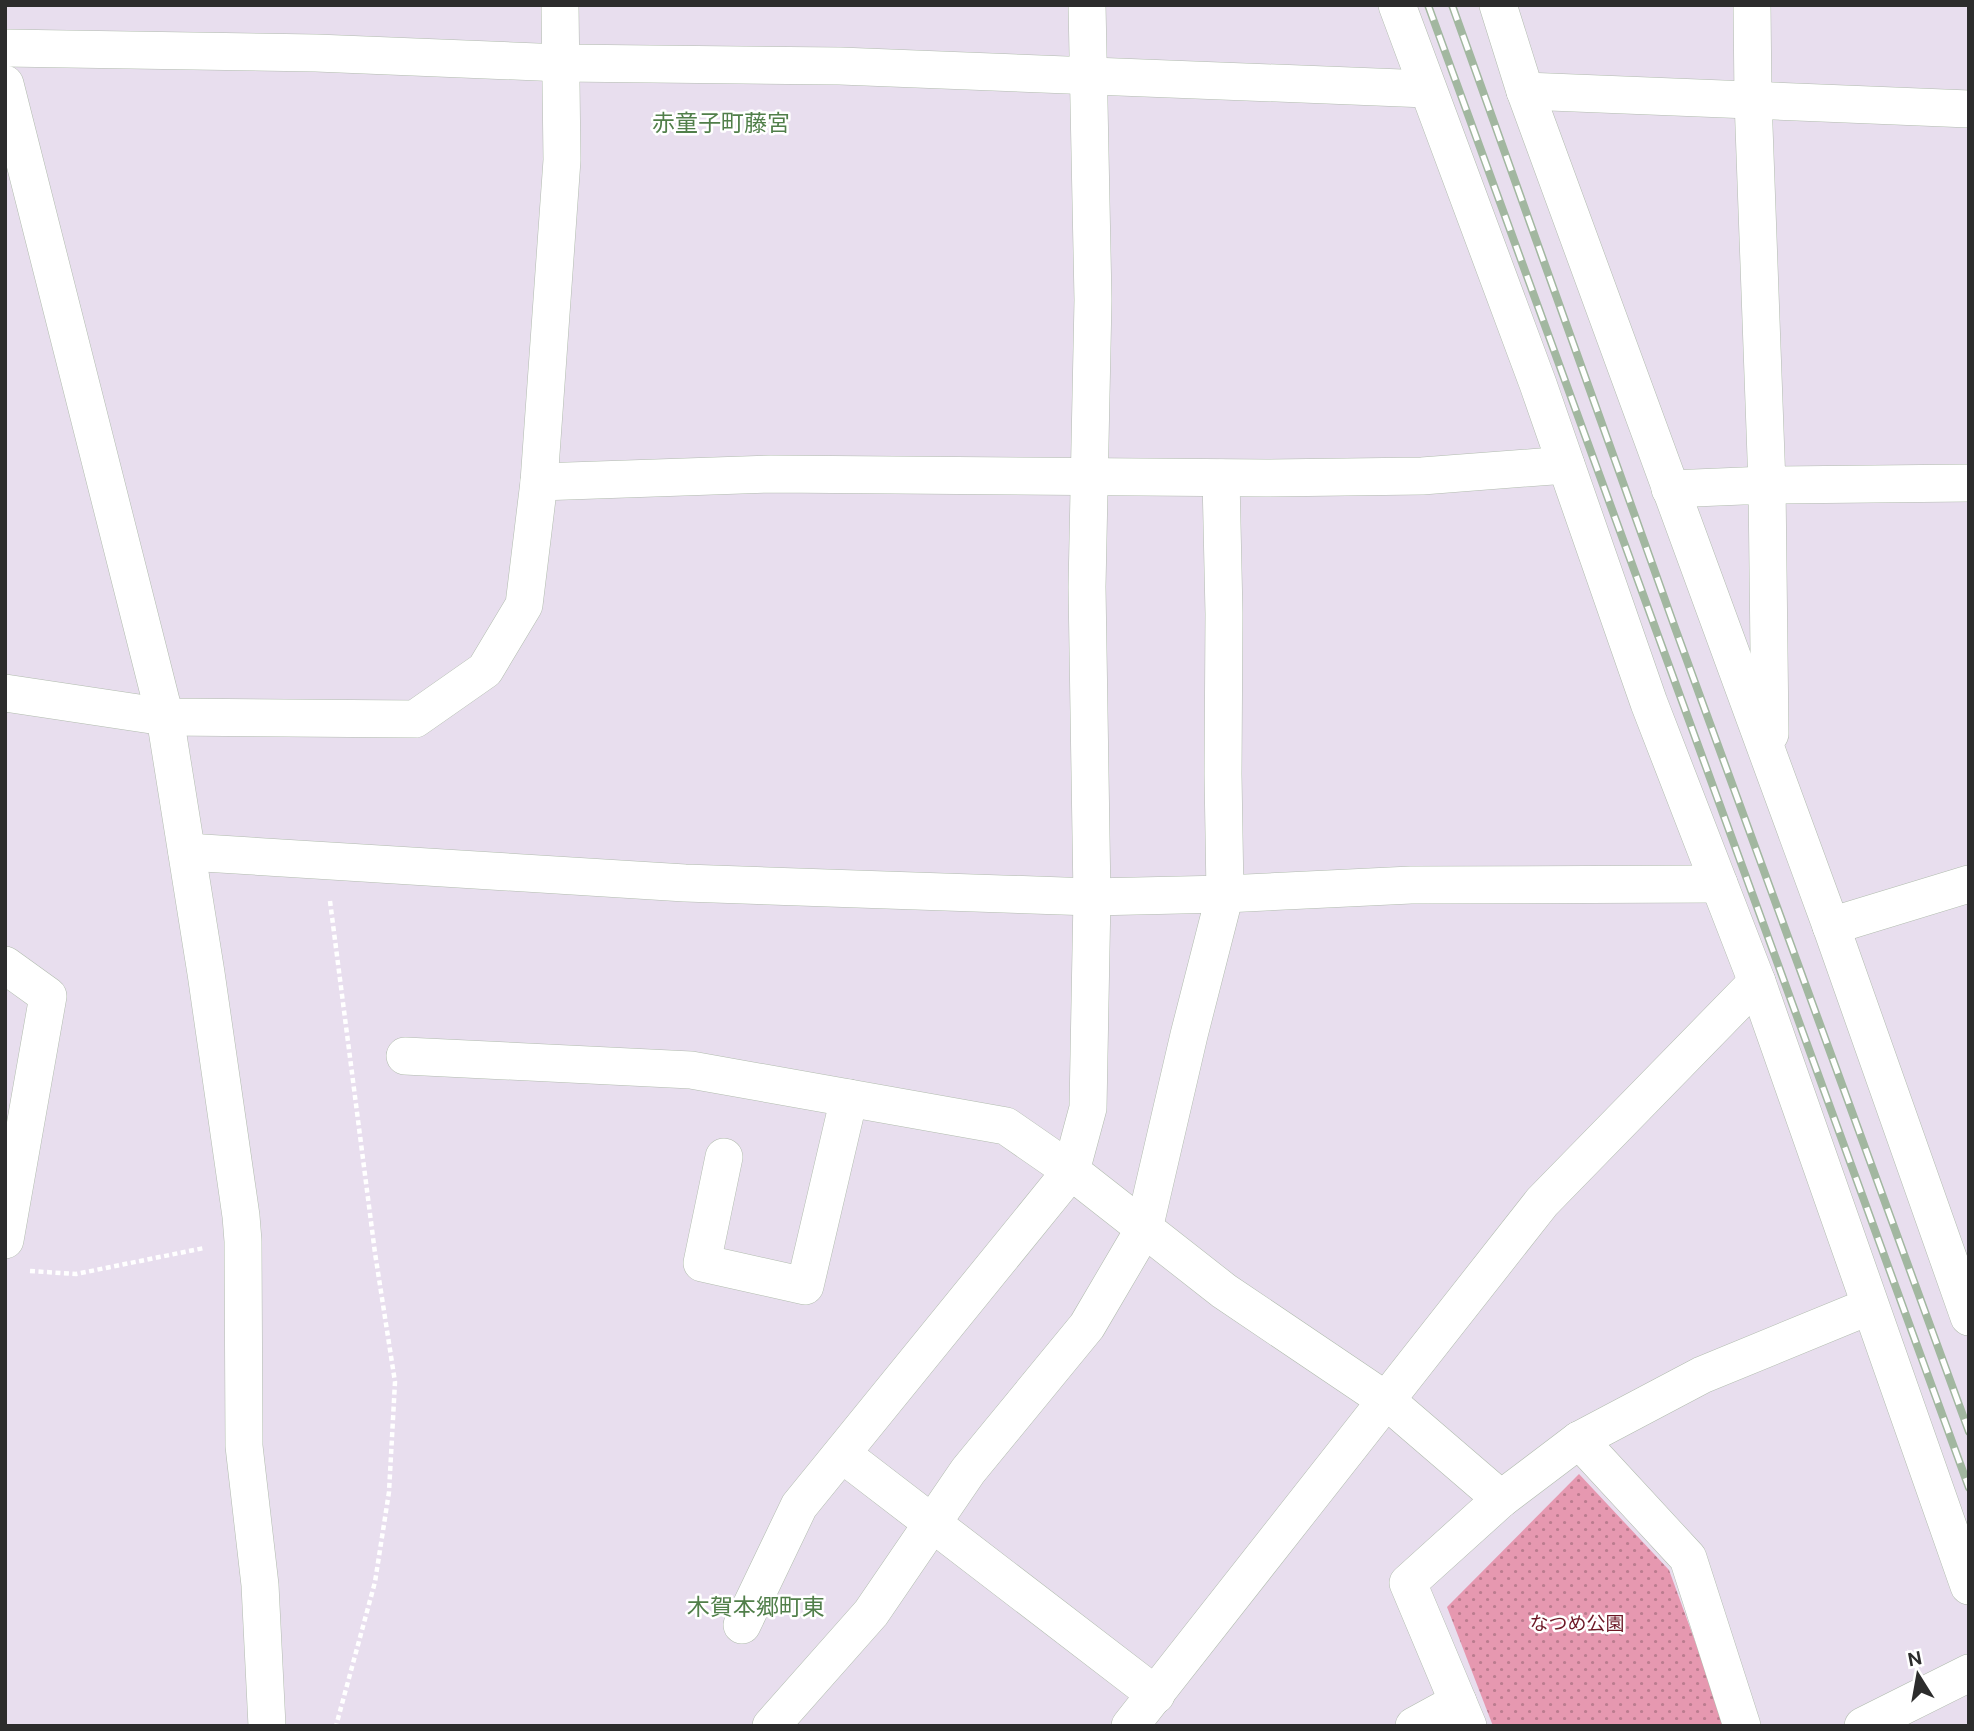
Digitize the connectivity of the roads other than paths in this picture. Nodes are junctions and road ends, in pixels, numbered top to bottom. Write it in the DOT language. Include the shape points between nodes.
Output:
graph roads {
  1 [pos="560,5"];
  2 [pos="1087,5"];
  3 [pos="1397,5"];
  4 [pos="1498,5"];
  5 [pos="1752,5"];
  6 [pos="5,48"];
  7 [pos="562,63"];
  8 [pos="1088,76"];
  9 [pos="5,84"];
  10 [pos="1427,89"];
  11 [pos="1525,91"];
  12 [pos="1753,99"];
  13 [pos="1969,108"];
  14 [pos="1566,465"];
  15 [pos="1089,476"];
  16 [pos="1221,478"];
  17 [pos="539,482"];
  18 [pos="1969,484"];
  19 [pos="1767,485"];
  20 [pos="1670,489"];
  21 [pos="5,693"];
  22 [pos="165,717"];
  23 [pos="1770,761"];
  24 [pos="187,852"];
  25 [pos="1719,884"];
  26 [pos="1969,884"];
  27 [pos="1225,894"];
  28 [pos="1093,897"];
  29 [pos="1831,926"];
  30 [pos="5,965"];
  31 [pos="1757,982"];
  32 [pos="405,1056"];
  33 [pos="849,1098"];
  34 [pos="724,1157"];
  35 [pos="1071,1171"];
  36 [pos="1144,1229"];
  37 [pos="5,1240"];
  38 [pos="1870,1307"];
  39 [pos="1969,1317"];
  40 [pos="1387,1401"];
  41 [pos="1579,1440"];
  42 [pos="842,1454"];
  43 [pos="1501,1499"];
  44 [pos="932,1524"];
  45 [pos="1969,1586"];
  46 [pos="742,1625"];
  47 [pos="1969,1673"];
  48 [pos="1148,1714"];
  49 [pos="1463,1714"];
  50 [pos="267,1726"];
  51 [pos="771,1726"];
  52 [pos="1414,1726"];
  53 [pos="1742,1726"];
  54 [pos="1863,1726"];
  1 -- 7 [label="street"];
  2 -- 8 [label="street"];
  3 -- 10 [label="street"];
  4 -- 11 [label="street"];
  5 -- 12 [label="street"];
  6 -- 7 [label="street"];
  7 -- 8 [label="street" via="840,66"];
  7 -- 17 [label="street" via="562,160"];
  8 -- 10 [label="street"];
  8 -- 15 [label="street" via="1093,300"];
  9 -- 22 [label="street"];
  10 -- 14 [label="street"];
  11 -- 12 [label="street"];
  11 -- 20 [label="street"];
  12 -- 13 [label="street"];
  12 -- 19 [label="street"];
  14 -- 16 [label="street" via="1422,476"];
  14 -- 25 [label="street" via="1649,703"];
  15 -- 16 [label="street"];
  15 -- 17 [label="street" via="771,474"];
  15 -- 28 [label="street"];
  16 -- 27 [label="street"];
  17 -- 22 [label="street" via="524,605 485,670 415,719"];
  18 -- 19 [label="street"];
  19 -- 20 [label="street"];
  19 -- 23 [label="street"];
  20 -- 23 [label="street"];
  21 -- 22 [label="street"];
  22 -- 24 [label="street"];
  23 -- 29 [label="street"];
  24 -- 28 [label="street" via="685,883"];
  24 -- 50 [label="street" via="243,1241 244,1446 260,1585"];
  25 -- 27 [label="street" via="1411,885"];
  25 -- 31 [label="street"];
  26 -- 29 [label="street"];
  27 -- 28 [label="street"];
  27 -- 36 [label="street"];
  28 -- 35 [label="street" via="1088,1108"];
  29 -- 39 [label="street"];
  30 -- 37 [label="street" via="48,996"];
  31 -- 38 [label="street"];
  31 -- 40 [label="street" via="1542,1202"];
  32 -- 33 [label="street" via="691,1070"];
  33 -- 34 [label="street" via="805,1286 702,1263"];
  33 -- 35 [label="street" via="1006,1126"];
  35 -- 36 [label="street"];
  35 -- 42 [label="street"];
  36 -- 40 [label="street" via="1224,1291"];
  36 -- 44 [label="street" via="1087,1326 968,1471"];
  38 -- 41 [label="street" via="1702,1375"];
  38 -- 45 [label="street"];
  40 -- 43 [label="street"];
  40 -- 48 [label="street"];
  41 -- 43 [label="street"];
  41 -- 53 [label="street" via="1688,1558"];
  42 -- 44 [label="street"];
  42 -- 46 [label="street" via="799,1506"];
  43 -- 49 [label="street" via="1408,1583"];
  44 -- 48 [label="street"];
  44 -- 51 [label="street" via="872,1613"];
  47 -- 54 [label="street"];
  49 -- 52 [label="street"];
}
